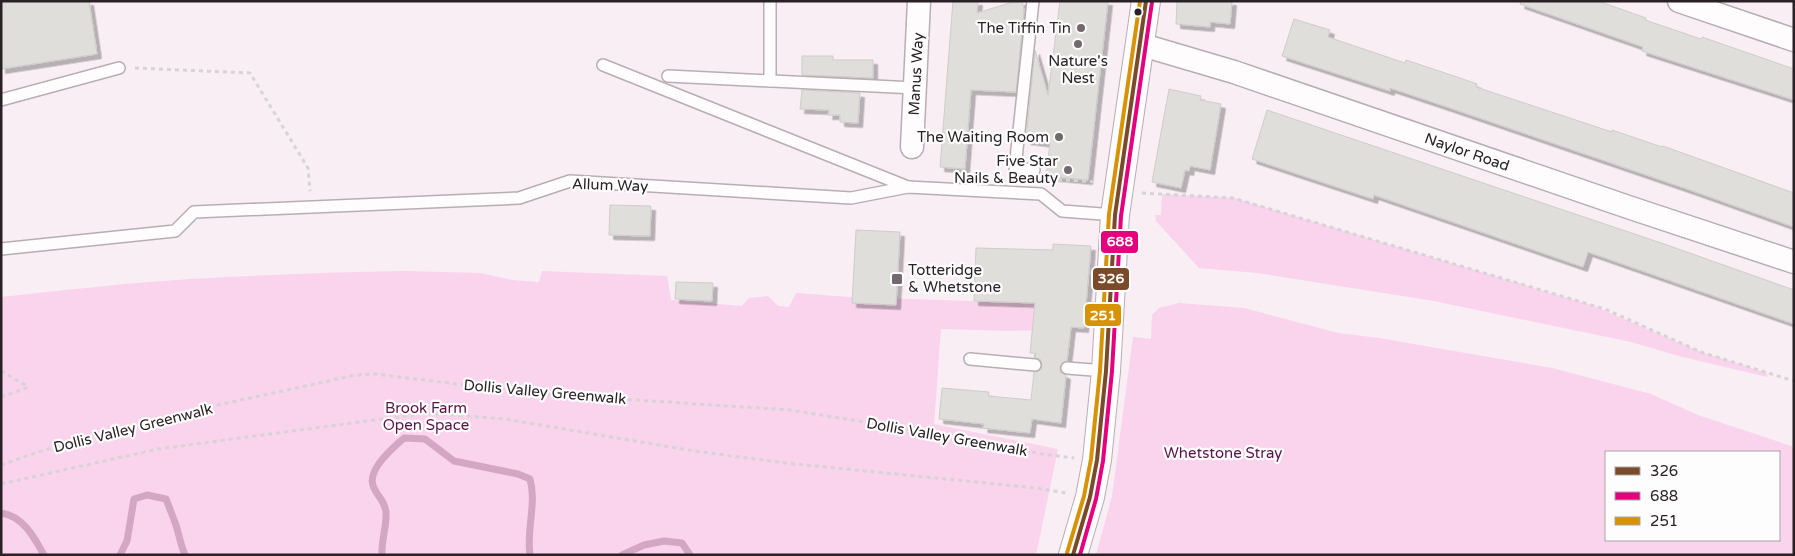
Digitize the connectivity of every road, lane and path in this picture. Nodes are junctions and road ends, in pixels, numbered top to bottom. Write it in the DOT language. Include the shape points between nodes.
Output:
graph roads {
  1 [pos="770,1"];
  2 [pos="919,1"];
  3 [pos="1033,1"];
  4 [pos="1146,1"];
  5 [pos="1680,1"];
  6 [pos="1794,40"];
  7 [pos="1139,44"];
  8 [pos="603,65"];
  9 [pos="119,68"];
  10 [pos="668,76"];
  11 [pos="770,81"];
  12 [pos="915,88"];
  13 [pos="1,100"];
  14 [pos="912,147"];
  15 [pos="1034,170"];
  16 [pos="908,187"];
  17 [pos="1118,197"];
  18 [pos="311,207"];
  19 [pos="1,249"];
  20 [pos="1794,262"];
  21 [pos="970,358"];
  22 [pos="1035,365"];
  23 [pos="1067,368"];
  24 [pos="1,371"];
  25 [pos="1106,371"];
  26 [pos="1794,381"];
  27 [pos="1,398"];
  28 [pos="1097,460"];
  29 [pos="1,465"];
  30 [pos="1,484"];
  31 [pos="1090,498"];
  32 [pos="1073,555"];
  1 -- 11 [label="lane"];
  2 -- 12 [label="street, Manus Way"];
  3 -- 15 [label="lane" via="1014,168"];
  4 -- 7 [label="main road"];
  5 -- 6 [label="street"];
  7 -- 17 [label="main road"];
  7 -- 20 [label="street, Naylor Road" via="1234,72"];
  8 -- 16 [label="lane, Allum Way"];
  9 -- 13 [label="lane"];
  9 -- 18 [label="path" via="250,73 308,168"];
  10 -- 11 [label="lane"];
  11 -- 12 [label="lane"];
  12 -- 14 [label="street, Manus Way"];
  15 -- 17 [label="path" via="1039,178"];
  16 -- 17 [label="lane, Allum Way" via="1041,194 1062,211"];
  16 -- 18 [label="lane, Allum Way" via="851,198 570,181 519,198"];
  17 -- 25 [label="main road"];
  17 -- 26 [label="path" via="1233,198 1606,309 1700,352"];
  18 -- 19 [label="lane, Allum Way" via="194,212 175,231"];
  21 -- 22 [label="lane"];
  23 -- 25 [label="lane"];
  24 -- 27 [label="path" via="30,386"];
  25 -- 28 [label="main road"];
  28 -- 29 [label="path, Dollis Valley Greenwalk" via="1042,454 790,410 528,393 376,374 355,375 106,431"];
  28 -- 31 [label="main road"];
  30 -- 31 [label="path" via="158,449 427,413 505,419 777,462 1036,488"];
  31 -- 32 [label="main road"];
}
